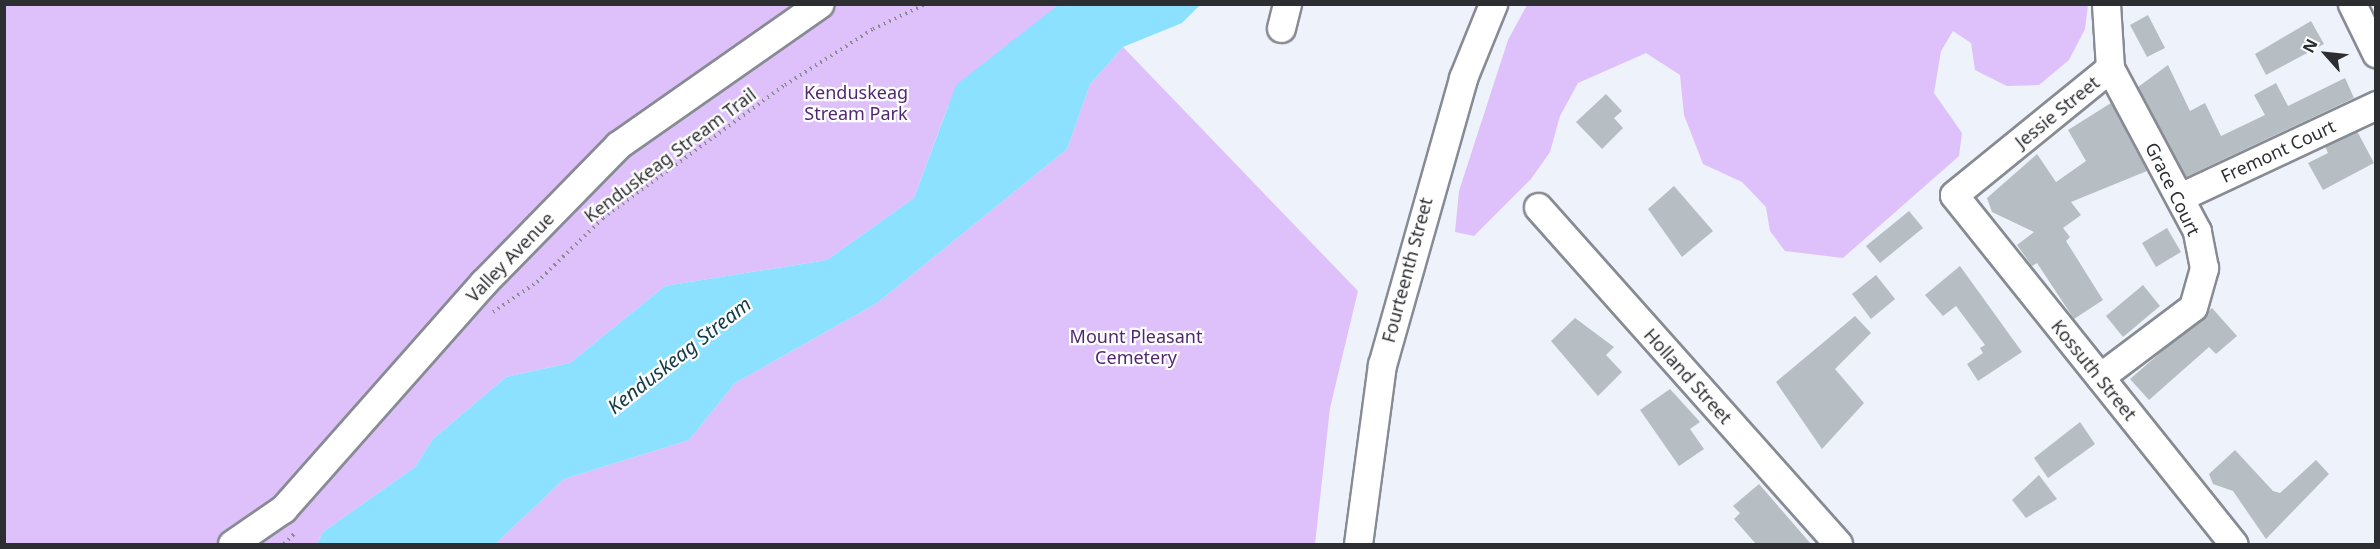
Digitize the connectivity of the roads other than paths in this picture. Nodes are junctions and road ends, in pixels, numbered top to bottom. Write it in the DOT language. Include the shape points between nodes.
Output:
graph roads {
  1 [pos="819,4"];
  2 [pos="1493,4"];
  3 [pos="2106,4"];
  4 [pos="2352,4"];
  5 [pos="2376,53"];
  6 [pos="2110,68"];
  7 [pos="2376,105"];
  8 [pos="1954,195"];
  9 [pos="2180,197"];
  10 [pos="1538,207"];
  11 [pos="2100,377"];
  12 [pos="232,544"];
  13 [pos="1358,544"];
  14 [pos="1838,544"];
  15 [pos="2234,544"];
  1 -- 12 [label="street, Valley Avenue" via="618,145 483,283 283,509"];
  2 -- 13 [label="street, Fourteenth Street" via="1463,78 1382,365"];
  3 -- 6 [label="street, Jessie Street"];
  4 -- 5 [label="street"];
  6 -- 8 [label="street, Jessie Street"];
  6 -- 9 [label="street, Grace Court"];
  7 -- 9 [label="street, Fremont Court"];
  8 -- 11 [label="street, Kossuth Street"];
  9 -- 11 [label="street, Grace Court" via="2197,231 2204,268 2193,307"];
  10 -- 14 [label="street, Holland Street"];
  11 -- 15 [label="street, Kossuth Street"];
}
